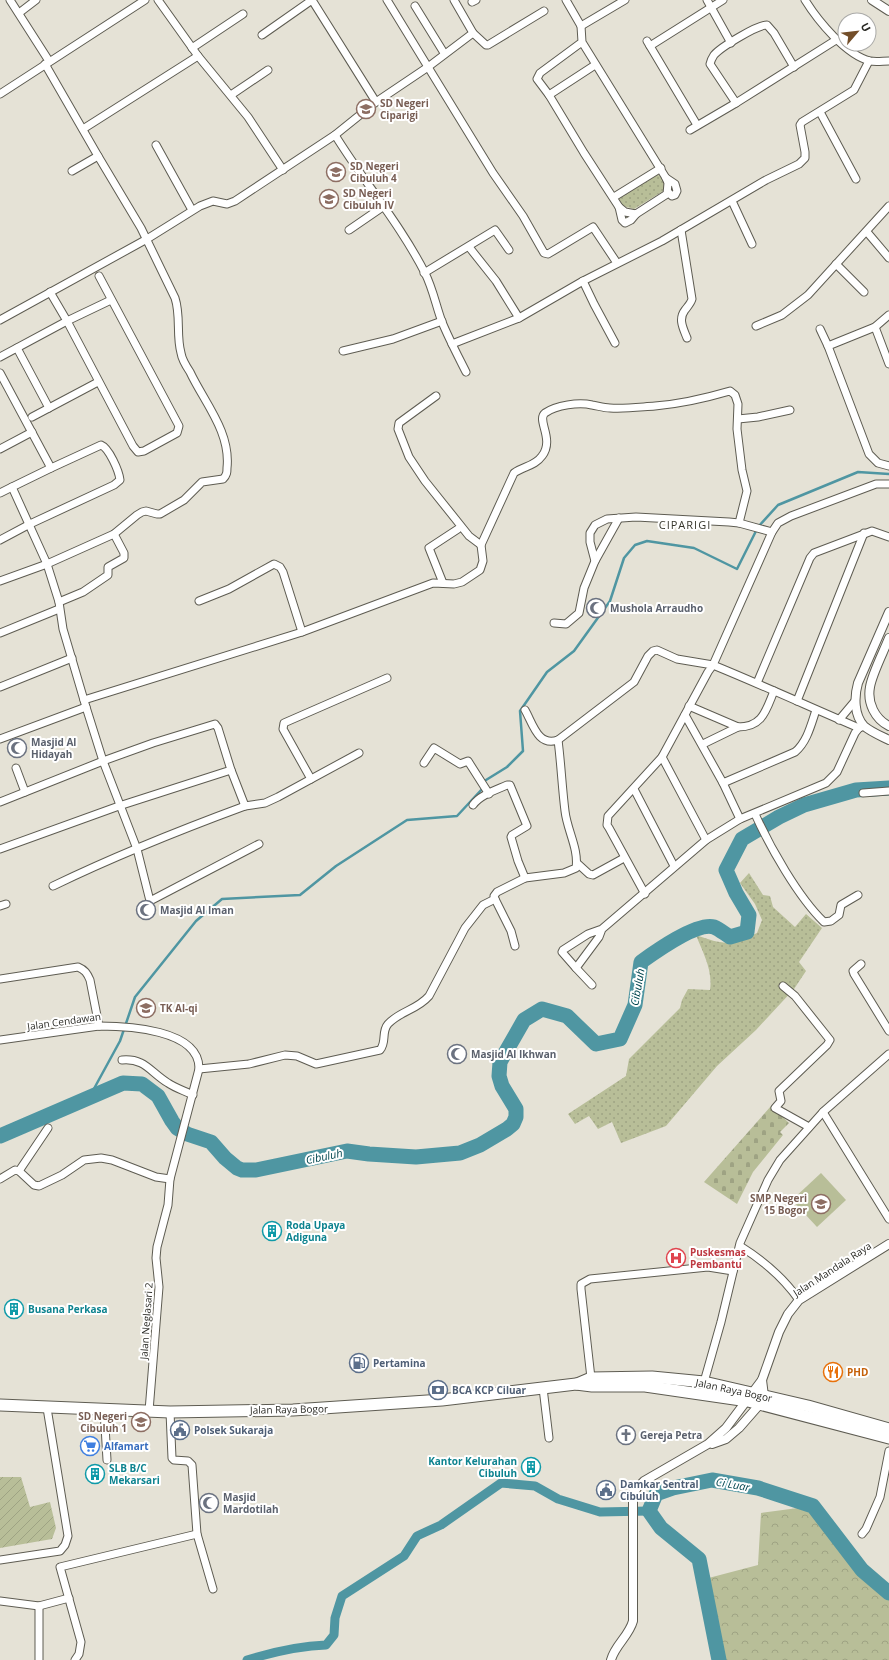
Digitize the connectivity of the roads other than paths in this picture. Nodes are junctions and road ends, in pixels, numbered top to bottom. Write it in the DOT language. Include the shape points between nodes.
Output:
graph roads {
  1 [pos="10,0"];
  2 [pos="36,0"];
  3 [pos="145,0"];
  4 [pos="158,0"];
  5 [pos="312,0"];
  6 [pos="387,0"];
  7 [pos="454,0"];
  8 [pos="566,0"];
  9 [pos="625,0"];
  10 [pos="707,0"];
  11 [pos="723,0"];
  12 [pos="805,0"];
  13 [pos="872,0"];
  14 [pos="415,6"];
  15 [pos="711,7"];
  16 [pos="544,11"];
  17 [pos="889,11"];
  18 [pos="19,13"];
  19 [pos="243,14"];
  20 [pos="581,26"];
  21 [pos="473,33"];
  22 [pos="262,35"];
  23 [pos="836,40"];
  24 [pos="582,42"];
  25 [pos="732,43"];
  26 [pos="192,48"];
  27 [pos="444,53"];
  28 [pos="198,56"];
  29 [pos="870,61"];
  30 [pos="889,61"];
  31 [pos="47,62"];
  32 [pos="595,65"];
  33 [pos="428,67"];
  34 [pos="794,67"];
  35 [pos="268,70"];
  36 [pos="0,94"];
  37 [pos="231,95"];
  38 [pos="549,95"];
  39 [pos="376,102"];
  40 [pos="736,103"];
  41 [pos="820,112"];
  42 [pos="697,126"];
  43 [pos="83,129"];
  44 [pos="690,130"];
  45 [pos="335,135"];
  46 [pos="156,145"];
  47 [pos="98,156"];
  48 [pos="661,168"];
  49 [pos="282,170"];
  50 [pos="72,171"];
  51 [pos="856,179"];
  52 [pos="614,197"];
  53 [pos="732,201"];
  54 [pos="384,206"];
  55 [pos="889,206"];
  56 [pos="619,207"];
  57 [pos="192,210"];
  58 [pos="636,214"];
  59 [pos="349,230"];
  60 [pos="681,230"];
  61 [pos="867,232"];
  62 [pos="147,239"];
  63 [pos="752,244"];
  64 [pos="469,247"];
  65 [pos="509,250"];
  66 [pos="889,258"];
  67 [pos="617,263"];
  68 [pos="836,264"];
  69 [pos="424,273"];
  70 [pos="99,276"];
  71 [pos="583,281"];
  72 [pos="50,292"];
  73 [pos="864,292"];
  74 [pos="111,300"];
  75 [pos="889,315"];
  76 [pos="519,318"];
  77 [pos="0,320"];
  78 [pos="67,321"];
  79 [pos="442,321"];
  80 [pos="756,326"];
  81 [pos="875,327"];
  82 [pos="820,328"];
  83 [pos="687,338"];
  84 [pos="615,343"];
  85 [pos="452,344"];
  86 [pos="828,346"];
  87 [pos="17,348"];
  88 [pos="343,351"];
  89 [pos="0,357"];
  90 [pos="889,364"];
  91 [pos="466,372"];
  92 [pos="0,373"];
  93 [pos="98,382"];
  94 [pos="436,396"];
  95 [pos="49,408"];
  96 [pos="790,410"];
  97 [pos="32,417"];
  98 [pos="738,419"];
  99 [pos="32,432"];
  100 [pos="0,449"];
  101 [pos="889,466"];
  102 [pos="51,468"];
  103 [pos="889,484"];
  104 [pos="12,487"];
  105 [pos="0,493"];
  106 [pos="619,518"];
  107 [pos="739,523"];
  108 [pos="30,524"];
  109 [pos="458,529"];
  110 [pos="772,532"];
  111 [pos="864,533"];
  112 [pos="114,534"];
  113 [pos="889,537"];
  114 [pos="0,540"];
  115 [pos="481,545"];
  116 [pos="594,561"];
  117 [pos="47,564"];
  118 [pos="0,581"];
  119 [pos="443,582"];
  120 [pos="199,601"];
  121 [pos="58,602"];
  122 [pos="59,609"];
  123 [pos="889,612"];
  124 [pos="554,623"];
  125 [pos="302,632"];
  126 [pos="0,633"];
  127 [pos="889,638"];
  128 [pos="72,658"];
  129 [pos="713,665"];
  130 [pos="386,678"];
  131 [pos="757,683"];
  132 [pos="0,687"];
  133 [pos="774,691"];
  134 [pos="84,700"];
  135 [pos="796,701"];
  136 [pos="855,701"];
  137 [pos="690,706"];
  138 [pos="86,707"];
  139 [pos="525,710"];
  140 [pos="816,710"];
  141 [pos="685,715"];
  142 [pos="839,720"];
  143 [pos="889,726"];
  144 [pos="738,727"];
  145 [pos="861,727"];
  146 [pos="0,739"];
  147 [pos="558,740"];
  148 [pos="889,740"];
  149 [pos="703,744"];
  150 [pos="359,754"];
  151 [pos="662,758"];
  152 [pos="103,761"];
  153 [pos="424,763"];
  154 [pos="16,768"];
  155 [pos="231,770"];
  156 [pos="311,779"];
  157 [pos="723,783"];
  158 [pos="634,789"];
  159 [pos="889,790"];
  160 [pos="25,792"];
  161 [pos="863,793"];
  162 [pos="490,794"];
  163 [pos="0,802"];
  164 [pos="474,805"];
  165 [pos="119,806"];
  166 [pos="245,806"];
  167 [pos="754,814"];
  168 [pos="740,819"];
  169 [pos="706,840"];
  170 [pos="258,844"];
  171 [pos="0,847"];
  172 [pos="137,849"];
  173 [pos="624,858"];
  174 [pos="577,863"];
  175 [pos="674,866"];
  176 [pos="525,878"];
  177 [pos="53,886"];
  178 [pos="645,894"];
  179 [pos="858,895"];
  180 [pos="495,900"];
  181 [pos="602,929"];
  182 [pos="515,946"];
  183 [pos="861,964"];
  184 [pos="576,968"];
  185 [pos="0,979"];
  186 [pos="592,985"];
  187 [pos="783,986"];
  188 [pos="99,1026"];
  189 [pos="889,1031"];
  190 [pos="0,1040"];
  191 [pos="889,1054"];
  192 [pos="122,1060"];
  193 [pos="199,1069"];
  194 [pos="193,1095"];
  195 [pos="822,1112"];
  196 [pos="809,1127"];
  197 [pos="48,1128"];
  198 [pos="19,1171"];
  199 [pos="0,1179"];
  200 [pos="170,1179"];
  201 [pos="889,1219"];
  202 [pos="889,1244"];
  203 [pos="740,1246"];
  204 [pos="732,1271"];
  205 [pos="799,1300"];
  206 [pos="591,1378"];
  207 [pos="762,1380"];
  208 [pos="704,1382"];
  209 [pos="576,1384"];
  210 [pos="543,1388"];
  211 [pos="750,1397"];
  212 [pos="762,1400"];
  213 [pos="0,1405"];
  214 [pos="47,1408"];
  215 [pos="104,1409"];
  216 [pos="149,1411"];
  217 [pos="170,1412"];
  218 [pos="889,1429"];
  219 [pos="549,1438"];
  220 [pos="889,1438"];
  221 [pos="711,1444"];
  222 [pos="889,1451"];
  223 [pos="107,1460"];
  224 [pos="197,1534"];
  225 [pos="862,1534"];
  226 [pos="0,1560"];
  227 [pos="213,1589"];
  228 [pos="69,1598"];
  229 [pos="0,1601"];
  230 [pos="39,1606"];
  231 [pos="39,1660"];
  232 [pos="75,1660"];
  233 [pos="611,1660"];
  1 -- 18 [label="street"];
  2 -- 18 [label="street"];
  3 -- 31 [label="street"];
  4 -- 26 [label="street"];
  5 -- 22 [label="street"];
  5 -- 39 [label="street"];
  6 -- 33 [label="street"];
  7 -- 21 [label="street"];
  8 -- 20 [label="street"];
  9 -- 20 [label="street"];
  10 -- 15 [label="street"];
  11 -- 15 [label="street"];
  12 -- 23 [label="street"];
  13 -- 17 [label="street"];
  14 -- 27 [label="street"];
  15 -- 25 [label="street"];
  15 -- 42 [label="street" via="649,43"];
  16 -- 21 [label="street" via="488,45"];
  18 -- 31 [label="street"];
  19 -- 26 [label="street"];
  20 -- 24 [label="street"];
  21 -- 27 [label="street"];
  23 -- 29 [label="street"];
  23 -- 34 [label="street"];
  24 -- 32 [label="street"];
  24 -- 38 [label="street" via="538,75 538,81"];
  25 -- 34 [label="street" via="767,25 774,32"];
  25 -- 40 [label="street" via="714,56 710,64"];
  26 -- 28 [label="street"];
  27 -- 33 [label="street"];
  28 -- 37 [label="street"];
  28 -- 43 [label="street"];
  29 -- 30 [label="street"];
  29 -- 41 [label="street" via="854,90"];
  31 -- 36 [label="street"];
  31 -- 43 [label="street"];
  32 -- 38 [label="street"];
  32 -- 48 [label="street"];
  33 -- 39 [label="street"];
  33 -- 67 [label="street" via="544,253 548,254 593,227"];
  34 -- 40 [label="street"];
  35 -- 37 [label="street"];
  37 -- 49 [label="street"];
  38 -- 52 [label="street"];
  39 -- 45 [label="street"];
  40 -- 42 [label="street"];
  41 -- 51 [label="street"];
  41 -- 53 [label="street" via="800,125 805,158"];
  42 -- 44 [label="street"];
  43 -- 47 [label="street"];
  45 -- 49 [label="street"];
  45 -- 54 [label="street"];
  46 -- 57 [label="street"];
  47 -- 50 [label="street"];
  47 -- 62 [label="street"];
  48 -- 52 [label="street"];
  48 -- 58 [label="street" via="668,192"];
  49 -- 57 [label="street" via="231,203 212,201"];
  52 -- 56 [label="street"];
  53 -- 60 [label="street"];
  53 -- 63 [label="street"];
  54 -- 59 [label="street"];
  54 -- 69 [label="street"];
  55 -- 61 [label="street"];
  56 -- 58 [label="street" via="625,212"];
  56 -- 58 [label="street" via="625,223"];
  57 -- 62 [label="street"];
  60 -- 67 [label="street"];
  60 -- 83 [label="street" via="692,299 681,317"];
  61 -- 66 [label="street"];
  61 -- 68 [label="street"];
  62 -- 72 [label="street"];
  62 -- 112 [label="street" via="175,298 181,353 218,423 228,453 226,474 223,479 202,482 184,500 160,514 146,511 137,515"];
  64 -- 65 [label="street" via="495,230"];
  64 -- 69 [label="street"];
  64 -- 76 [label="street"];
  67 -- 71 [label="street"];
  68 -- 73 [label="street"];
  68 -- 80 [label="street" via="796,305 782,315"];
  69 -- 79 [label="street"];
  70 -- 74 [label="street"];
  71 -- 76 [label="street"];
  71 -- 84 [label="street"];
  72 -- 77 [label="street"];
  72 -- 78 [label="street"];
  74 -- 78 [label="street"];
  74 -- 93 [label="street" via="178,423 179,431 138,452 132,446"];
  75 -- 81 [label="street"];
  76 -- 85 [label="street"];
  78 -- 87 [label="street"];
  78 -- 93 [label="street"];
  79 -- 85 [label="street"];
  79 -- 88 [label="street" via="393,339"];
  81 -- 86 [label="street"];
  81 -- 90 [label="street"];
  82 -- 86 [label="street"];
  85 -- 91 [label="street"];
  86 -- 101 [label="street" via="869,454 878,463"];
  87 -- 89 [label="street"];
  87 -- 95 [label="street"];
  92 -- 99 [label="street"];
  93 -- 95 [label="street"];
  94 -- 115 [label="street" via="399,423 398,429 409,458 425,482 470,536"];
  95 -- 97 [label="street"];
  96 -- 98 [label="street"];
  98 -- 107 [label="street" via="742,470 747,491"];
  98 -- 115 [label="street" via="738,404 735,395 730,391 658,406 623,409 574,404 545,413 542,420 548,441 547,448 534,464 514,473"];
  99 -- 100 [label="street"];
  99 -- 102 [label="street"];
  102 -- 104 [label="street"];
  102 -- 108 [label="street" via="101,445 107,450 120,480"];
  103 -- 110 [label="street" via="876,484 791,516 778,523"];
  104 -- 105 [label="street"];
  104 -- 108 [label="street"];
  106 -- 107 [label="street"];
  106 -- 116 [label="street"];
  106 -- 116 [label="street" via="595,524 590,532"];
  107 -- 110 [label="street"];
  108 -- 114 [label="street"];
  108 -- 117 [label="street"];
  109 -- 119 [label="street" via="429,548"];
  110 -- 129 [label="street"];
  111 -- 113 [label="street" via="879,532"];
  111 -- 131 [label="street" via="822,549 810,558"];
  111 -- 135 [label="street"];
  112 -- 117 [label="street"];
  112 -- 121 [label="street" via="124,558 108,567 108,575 83,592"];
  115 -- 119 [label="street" via="483,562 480,570 462,582"];
  116 -- 124 [label="street" via="584,588 579,613 566,624"];
  117 -- 118 [label="street"];
  117 -- 121 [label="street"];
  119 -- 125 [label="street" via="428,584"];
  120 -- 125 [label="street" via="229,589 274,564 283,572"];
  121 -- 122 [label="street"];
  122 -- 126 [label="street"];
  122 -- 128 [label="street"];
  123 -- 136 [label="street" via="858,683"];
  125 -- 134 [label="street"];
  127 -- 143 [label="street" via="870,687 872,707 882,723"];
  128 -- 132 [label="street"];
  128 -- 134 [label="street"];
  129 -- 131 [label="street"];
  129 -- 137 [label="street"];
  129 -- 147 [label="street" via="677,659 657,650 652,651 634,682"];
  130 -- 156 [label="street" via="284,723 283,729"];
  131 -- 133 [label="street"];
  133 -- 135 [label="street"];
  133 -- 144 [label="street" via="763,717 758,722"];
  134 -- 138 [label="street"];
  135 -- 140 [label="street"];
  136 -- 142 [label="street"];
  136 -- 145 [label="street"];
  137 -- 141 [label="street"];
  137 -- 144 [label="street"];
  138 -- 146 [label="street"];
  138 -- 152 [label="street"];
  139 -- 147 [label="street" via="542,739 547,742"];
  140 -- 142 [label="street"];
  140 -- 157 [label="street" via="800,748"];
  141 -- 149 [label="street"];
  141 -- 151 [label="street"];
  142 -- 145 [label="street"];
  144 -- 149 [label="street"];
  145 -- 148 [label="street"];
  145 -- 167 [label="street" via="855,733 832,778 803,794"];
  147 -- 174 [label="street" via="565,812"];
  149 -- 157 [label="street"];
  150 -- 156 [label="street"];
  151 -- 158 [label="street"];
  151 -- 169 [label="street"];
  152 -- 155 [label="street" via="215,724"];
  152 -- 160 [label="street"];
  152 -- 165 [label="street"];
  153 -- 162 [label="street" via="434,748 460,764 468,761"];
  154 -- 160 [label="street"];
  155 -- 165 [label="street"];
  155 -- 166 [label="street"];
  156 -- 166 [label="street" via="265,803"];
  157 -- 168 [label="street"];
  158 -- 173 [label="street" via="608,816 607,822"];
  158 -- 175 [label="street"];
  159 -- 161 [label="street"];
  160 -- 163 [label="street"];
  162 -- 164 [label="street" via="476,800"];
  162 -- 176 [label="street" via="508,784 527,826 511,837"];
  165 -- 171 [label="street"];
  165 -- 172 [label="street"];
  166 -- 172 [label="street"];
  167 -- 168 [label="street"];
  167 -- 179 [label="street" via="785,870 824,922 831,921 839,915 841,905"];
  168 -- 169 [label="street"];
  169 -- 175 [label="street"];
  170 -- 172 [label="street" via="150,901"];
  172 -- 177 [label="street"];
  173 -- 174 [label="street" via="593,876"];
  173 -- 178 [label="street"];
  174 -- 176 [label="street" via="574,870"];
  175 -- 178 [label="street"];
  176 -- 180 [label="street" via="500,890 494,896"];
  178 -- 181 [label="street"];
  180 -- 182 [label="street" via="511,931"];
  180 -- 193 [label="street" via="483,905 465,928 436,984 423,1003 402,1013 386,1025 384,1044 380,1050 316,1064 297,1056 285,1055 249,1064"];
  181 -- 184 [label="street"];
  181 -- 184 [label="street" via="588,934 563,950 564,955"];
  183 -- 189 [label="street" via="854,974"];
  184 -- 186 [label="street"];
  185 -- 188 [label="street" via="78,967 84,969 90,980"];
  187 -- 196 [label="street" via="795,996 830,1040 778,1091 781,1101 775,1108"];
  188 -- 190 [label="street, Jalan Cendawan"];
  188 -- 193 [label="street, Jalan Cendawan" via="164,1033 178,1040 196,1055"];
  191 -- 195 [label="street"];
  192 -- 194 [label="street" via="146,1064 170,1084"];
  193 -- 194 [label="street"];
  194 -- 200 [label="street, Jalan Neglasari 2"];
  195 -- 196 [label="street"];
  195 -- 201 [label="street"];
  196 -- 203 [label="street" via="780,1160 768,1180"];
  197 -- 198 [label="street"];
  198 -- 199 [label="street" via="10,1172"];
  198 -- 200 [label="street" via="34,1185 39,1186 84,1160 101,1158 148,1175"];
  200 -- 216 [label="street, Jalan Neglasari 2" via="168,1205 156,1258 159,1287"];
  202 -- 205 [label="street, Jalan Mandala Raya"];
  203 -- 204 [label="street"];
  203 -- 205 [label="street" via="770,1267"];
  204 -- 206 [label="street" via="708,1267 584,1281 581,1288"];
  204 -- 208 [label="street"];
  205 -- 207 [label="street, Jalan Mandala Raya" via="779,1332"];
  206 -- 208 [label="highway, Jalan Raya Bogor" via="652,1377"];
  206 -- 209 [label="highway, Jalan Raya Bogor"];
  207 -- 211 [label="street"];
  207 -- 212 [label="street"];
  208 -- 211 [label="highway, Jalan Raya Bogor"];
  209 -- 210 [label="highway, Jalan Raya Bogor"];
  209 -- 211 [label="highway, Jalan Raya Bogor" via="645,1386"];
  210 -- 217 [label="highway, Jalan Raya Bogor" via="442,1400 344,1407"];
  210 -- 219 [label="street"];
  211 -- 212 [label="highway, Jalan Raya Bogor"];
  211 -- 221 [label="street"];
  212 -- 218 [label="highway, Jalan Raya Bogor" via="824,1410"];
  212 -- 220 [label="highway, Jalan Raya Bogor"];
  212 -- 221 [label="street" via="739,1428 726,1438"];
  213 -- 214 [label="highway, Jalan Raya Bogor"];
  214 -- 215 [label="highway, Jalan Raya Bogor"];
  214 -- 226 [label="street" via="68,1536 60,1551"];
  215 -- 216 [label="highway, Jalan Raya Bogor"];
  215 -- 223 [label="street"];
  216 -- 217 [label="highway, Jalan Raya Bogor"];
  217 -- 224 [label="street" via="172,1458 188,1461 192,1465"];
  221 -- 233 [label="street" via="644,1481 633,1494 633,1621 631,1629 618,1645"];
  222 -- 225 [label="street" via="880,1497"];
  224 -- 227 [label="street"];
  224 -- 228 [label="street" via="60,1567"];
  228 -- 230 [label="street"];
  228 -- 232 [label="street" via="81,1642"];
  229 -- 230 [label="street"];
  230 -- 231 [label="street"];
}
